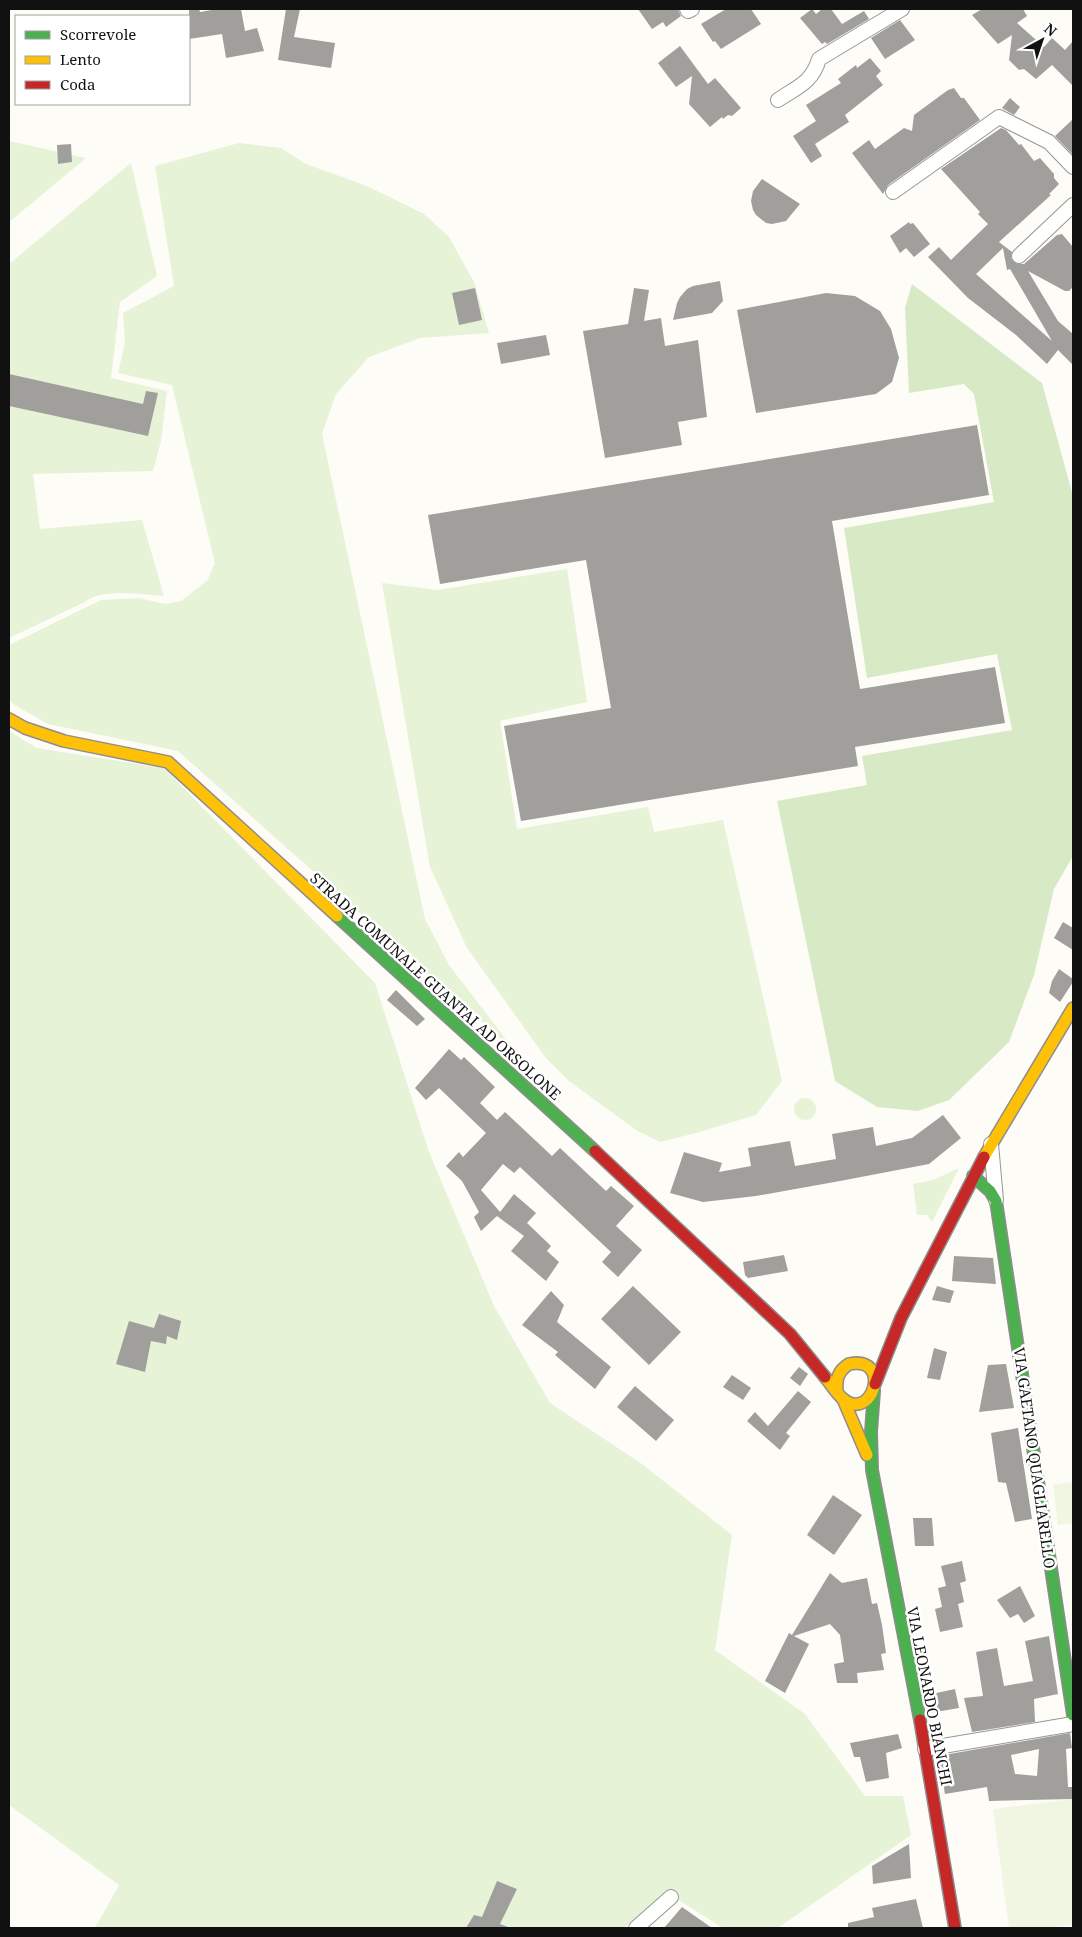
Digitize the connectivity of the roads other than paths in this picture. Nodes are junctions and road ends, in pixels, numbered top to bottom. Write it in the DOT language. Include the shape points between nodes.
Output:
graph roads {
  1 [pos="687,9"];
  2 [pos="692,9"];
  3 [pos="902,9"];
  4 [pos="778,100"];
  5 [pos="1073,167"];
  6 [pos="892,192"];
  7 [pos="1073,205"];
  8 [pos="1019,256"];
  9 [pos="9,719"];
  10 [pos="1073,1008"];
  11 [pos="991,1144"];
  12 [pos="972,1176"];
  13 [pos="996,1201"];
  14 [pos="901,1318"];
  15 [pos="803,1346"];
  16 [pos="823,1356"];
  17 [pos="836,1362"];
  18 [pos="852,1364"];
  19 [pos="874,1387"];
  20 [pos="840,1395"];
  21 [pos="872,1470"];
  22 [pos="1073,1715"];
  23 [pos="1073,1724"];
  24 [pos="925,1749"];
  25 [pos="671,1898"];
  26 [pos="636,1928"];
  27 [pos="955,1928"];
  1 -- 2 [label="street"];
  3 -- 4 [label="street" via="819,59 811,78"];
  5 -- 6 [label="street" via="1049,142 999,117"];
  7 -- 8 [label="street"];
  9 -- 15 [label="street, STRADA COMUNALE GUANTAI AD ORSOLONE" via="20,727 65,741 168,762 691,1239"];
  10 -- 11 [label="street"];
  11 -- 12 [label="street"];
  11 -- 13 [label="street, VIA GAETANO QUAGLIARELLO"];
  12 -- 13 [label="street" via="990,1191"];
  12 -- 14 [label="street"];
  13 -- 22 [label="street, VIA GAETANO QUAGLIARELLO"];
  14 -- 18 [label="street" via="874,1347"];
  14 -- 19 [label="street, VIA LEONARDO BIANCHI"];
  15 -- 16 [label="street, STRADA COMUNALE GUANTAI AD ORSOLONE"];
  15 -- 20 [label="street, STRADA COMUNALE GUANTAI AD ORSOLONE"];
  17 -- 18 [label="street"];
  18 -- 19 [label="street" via="864,1365 870,1370 874,1376"];
  18 -- 20 [label="street" via="842,1368 837,1375 835,1383"];
  19 -- 20 [label="street" via="867,1400 860,1402 852,1403"];
  19 -- 21 [label="street, VIA LEONARDO BIANCHI"];
  20 -- 21 [label="street, VIA LEONARDO BIANCHI"];
  21 -- 24 [label="street, VIA LEONARDO BIANCHI"];
  23 -- 24 [label="street"];
  24 -- 27 [label="street, VIA LEONARDO BIANCHI"];
  25 -- 26 [label="street"];
}
